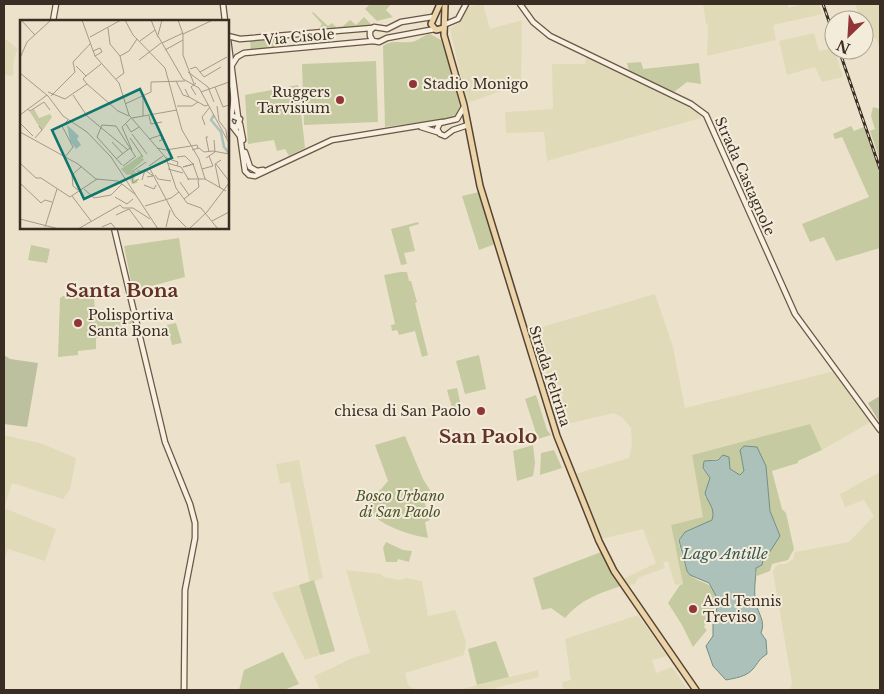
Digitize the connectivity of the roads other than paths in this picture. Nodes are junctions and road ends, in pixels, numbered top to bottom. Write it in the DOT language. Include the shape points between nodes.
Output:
graph roads {
  1 [pos="56,4"];
  2 [pos="221,4"];
  3 [pos="440,4"];
  4 [pos="445,4"];
  5 [pos="466,4"];
  6 [pos="520,4"];
  7 [pos="435,16"];
  8 [pos="53,20"];
  9 [pos="223,20"];
  10 [pos="442,25"];
  11 [pos="372,28"];
  12 [pos="384,29"];
  13 [pos="229,37"];
  14 [pos="383,40"];
  15 [pos="373,41"];
  16 [pos="229,44"];
  17 [pos="232,65"];
  18 [pos="229,66"];
  19 [pos="464,105"];
  20 [pos="231,121"];
  21 [pos="443,122"];
  22 [pos="468,125"];
  23 [pos="418,127"];
  24 [pos="460,129"];
  25 [pos="437,132"];
  26 [pos="450,132"];
  27 [pos="470,136"];
  28 [pos="267,170"];
  29 [pos="114,229"];
  30 [pos="880,430"];
  31 [pos="184,690"];
  32 [pos="696,690"];
  1 -- 8 [label="street"];
  2 -- 9 [label="street"];
  3 -- 7 [label="main road, Strada Feltrina"];
  4 -- 10 [label="main road"];
  5 -- 10 [label="street, Via Cisole" via="459,18"];
  6 -- 30 [label="street, Strada Castagnole" via="533,22 550,36 686,101 706,115 795,314"];
  7 -- 10 [label="main road"];
  7 -- 10 [label="main road, Strada Feltrina" via="431,24"];
  7 -- 12 [label="street, Via Cisole"];
  10 -- 14 [label="street, Via Cisole"];
  10 -- 19 [label="main road, Strada Feltrina"];
  11 -- 12 [label="street, Via Cisole"];
  11 -- 13 [label="street, Via Cisole" via="240,39"];
  11 -- 15 [label="street" via="370,36"];
  12 -- 14 [label="street" via="386,36"];
  14 -- 15 [label="street, Via Cisole"];
  15 -- 17 [label="street, Via Cisole" via="244,53 237,56"];
  16 -- 17 [label="street"];
  17 -- 20 [label="street"];
  18 -- 20 [label="street" via="235,106"];
  19 -- 21 [label="street" via="457,119"];
  19 -- 22 [label="main road, Strada Feltrina"];
  20 -- 28 [label="street" via="240,124 247,162 257,171"];
  20 -- 28 [label="street" via="240,136 245,171 255,176"];
  21 -- 23 [label="street"];
  21 -- 25 [label="street" via="437,127"];
  21 -- 26 [label="street" via="450,126"];
  22 -- 24 [label="street"];
  22 -- 27 [label="main road, Strada Feltrina"];
  23 -- 25 [label="street"];
  23 -- 28 [label="street" via="332,140"];
  24 -- 26 [label="street"];
  24 -- 27 [label="street"];
  25 -- 26 [label="street" via="443,136"];
  27 -- 32 [label="main road, Strada Feltrina" via="480,186 549,414 599,542 614,571"];
  29 -- 31 [label="street" via="164,442 195,522 185,590"];
}
